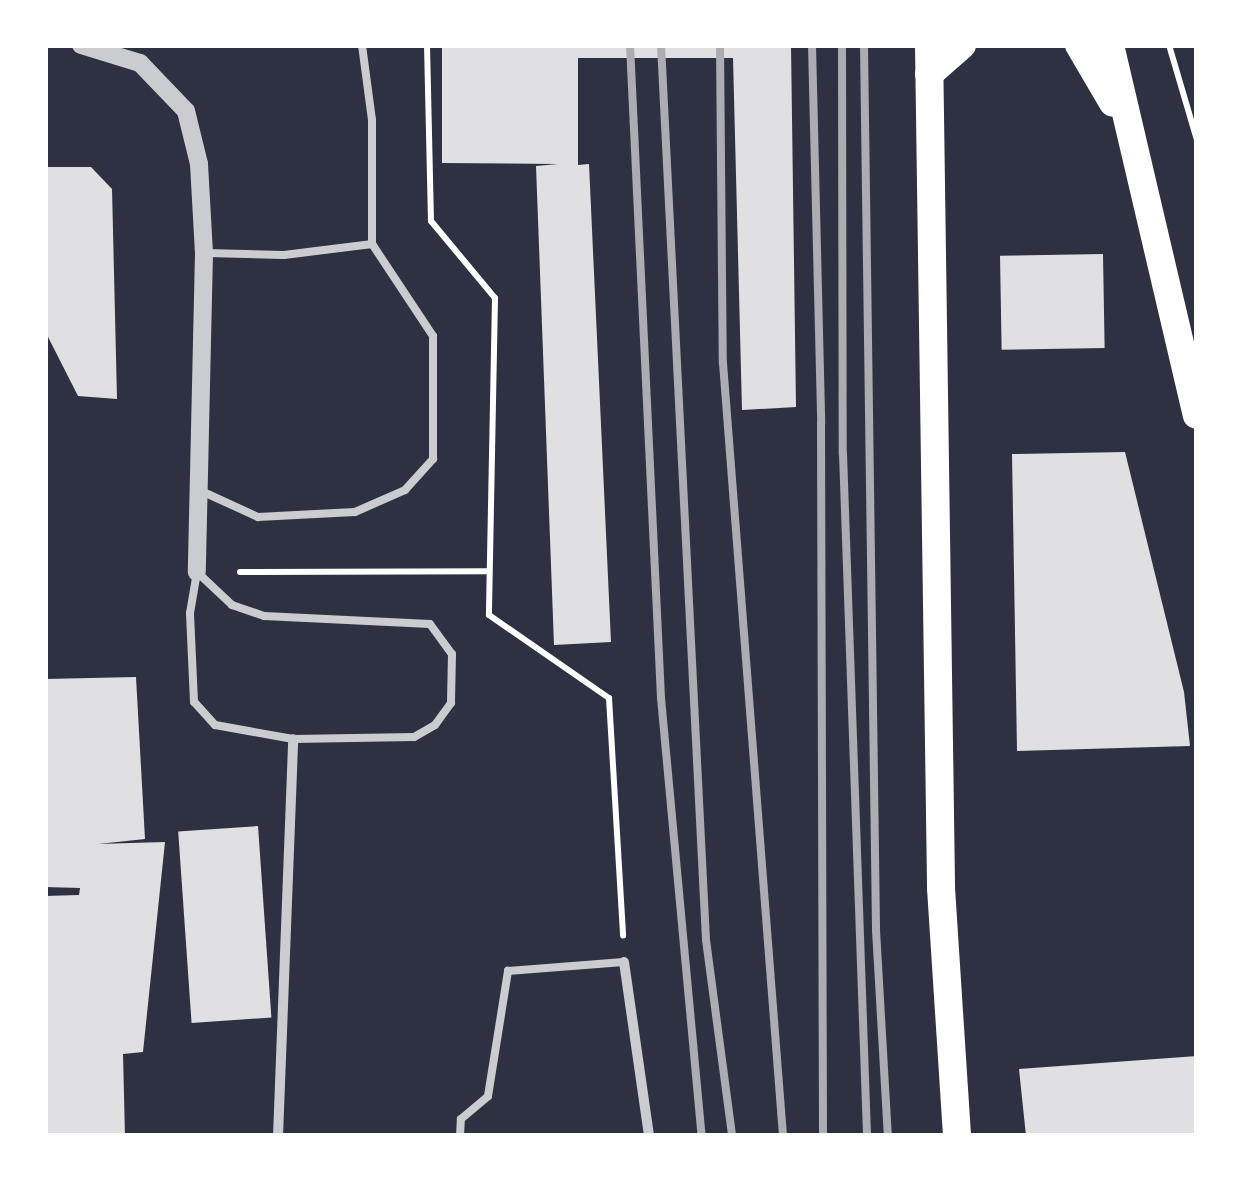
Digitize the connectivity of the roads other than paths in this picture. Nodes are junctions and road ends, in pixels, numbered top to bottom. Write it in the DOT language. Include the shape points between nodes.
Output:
graph roads {
  1 [pos="81,45"];
  2 [pos="362,45"];
  3 [pos="929,45"];
  4 [pos="962,45"];
  5 [pos="1078,45"];
  6 [pos="1110,45"];
  7 [pos="929,74"];
  8 [pos="1124,122"];
  9 [pos="372,244"];
  10 [pos="204,254"];
  11 [pos="1197,415"];
  12 [pos="198,489"];
  13 [pos="197,572"];
  14 [pos="293,739"];
  15 [pos="624,962"];
  16 [pos="278,1136"];
  17 [pos="460,1136"];
  18 [pos="649,1136"];
  19 [pos="958,1136"];
  1 -- 10 [label="street" via="140,63 186,112 199,164"];
  2 -- 9 [label="lane" via="372,120"];
  3 -- 7 [label="highway"];
  4 -- 7 [label="highway"];
  5 -- 8 [label="highway"];
  6 -- 8 [label="highway"];
  7 -- 19 [label="highway" via="941,888"];
  8 -- 11 [label="highway"];
  9 -- 10 [label="lane" via="284,255"];
  9 -- 12 [label="lane" via="432,336 432,459 405,490 355,512 258,517"];
  10 -- 12 [label="street"];
  12 -- 13 [label="street"];
  13 -- 14 [label="lane" via="190,613 194,702 214,725"];
  13 -- 14 [label="lane" via="232,605 264,616 430,624 452,654 450,703 435,726 414,737"];
  14 -- 16 [label="street"];
  15 -- 17 [label="lane" via="508,971 488,1096 461,1119"];
  15 -- 18 [label="street"];
}
